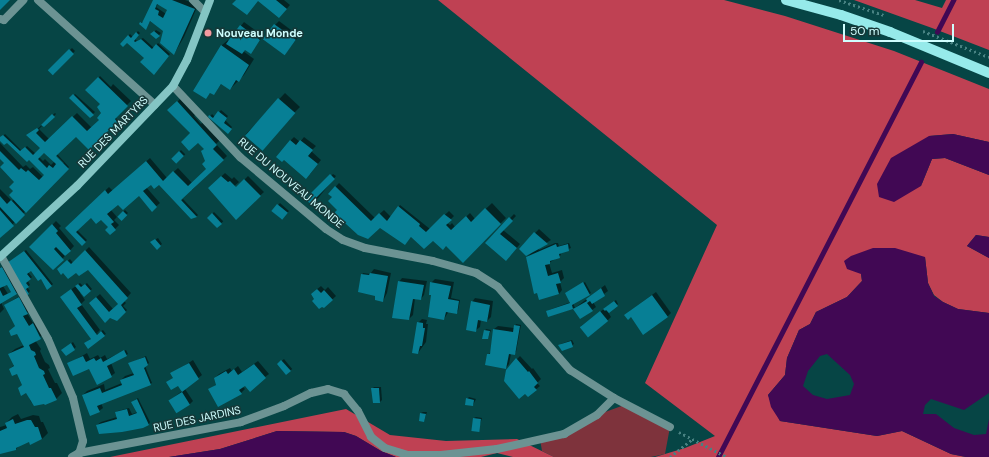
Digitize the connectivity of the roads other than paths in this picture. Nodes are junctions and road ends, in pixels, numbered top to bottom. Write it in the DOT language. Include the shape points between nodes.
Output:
graph roads {
  1 [pos="23,0"];
  2 [pos="38,0"];
  3 [pos="193,0"];
  4 [pos="210,0"];
  5 [pos="786,0"];
  6 [pos="205,12"];
  7 [pos="0,19"];
  8 [pos="988,72"];
  9 [pos="173,86"];
  10 [pos="155,105"];
  11 [pos="0,256"];
  12 [pos="614,398"];
  13 [pos="670,427"];
  14 [pos="76,456"];
  1 -- 7 [label="street" via="4,20"];
  2 -- 10 [label="street"];
  3 -- 6 [label="street"];
  4 -- 6 [label="street, RUE DES MARTYRS"];
  5 -- 8 [label="main road" via="890,32"];
  6 -- 9 [label="street, RUE DES MARTYRS" via="187,60"];
  9 -- 10 [label="street, RUE DES MARTYRS"];
  9 -- 12 [label="street, RUE DU NOUVEAU MONDE" via="240,157 326,230 365,248 433,261 476,273 498,287 570,370"];
  10 -- 11 [label="street, RUE DES MARTYRS" via="77,186"];
  11 -- 14 [label="street" via="48,339 73,398 83,441"];
  12 -- 13 [label="street, RUE DU NOUVEAU MONDE"];
  12 -- 14 [label="street, RUE DES JARDINS" via="598,415 564,434 497,449 408,455 385,448 371,437 358,411 344,394 328,389 311,393 241,422"];
}
